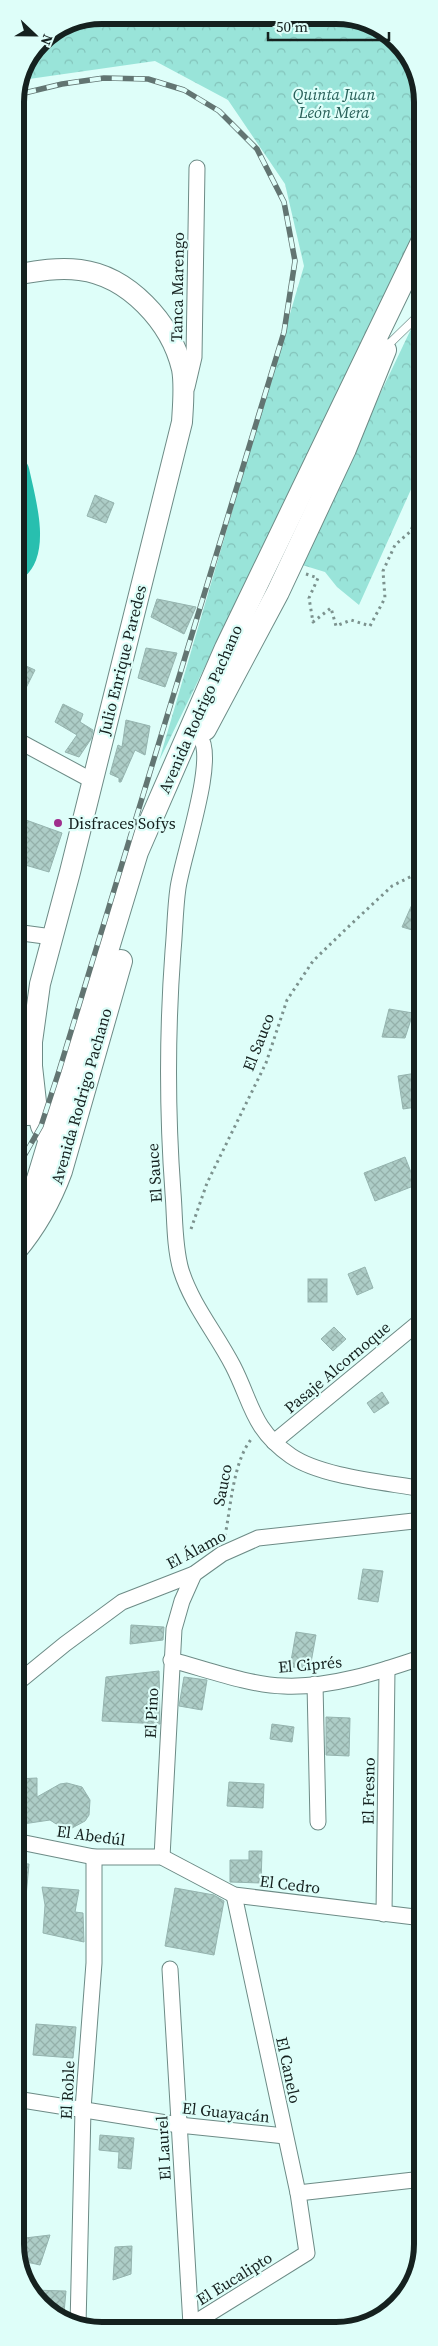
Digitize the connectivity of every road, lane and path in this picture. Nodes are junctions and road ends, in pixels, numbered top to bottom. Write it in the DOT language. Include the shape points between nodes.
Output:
graph roads {
  1 [pos="197,168"];
  2 [pos="414,259"];
  3 [pos="24,273"];
  4 [pos="414,291"];
  5 [pos="414,320"];
  6 [pos="386,347"];
  7 [pos="183,406"];
  8 [pos="414,522"];
  9 [pos="289,569"];
  10 [pos="195,733"];
  11 [pos="24,744"];
  12 [pos="91,780"];
  13 [pos="414,875"];
  14 [pos="24,933"];
  15 [pos="52,937"];
  16 [pos="39,1117"];
  17 [pos="24,1118"];
  18 [pos="60,1143"];
  19 [pos="24,1210"];
  20 [pos="190,1232"];
  21 [pos="24,1241"];
  22 [pos="414,1326"];
  23 [pos="262,1428"];
  24 [pos="274,1442"];
  25 [pos="414,1487"];
  26 [pos="414,1521"];
  27 [pos="222,1554"];
  28 [pos="194,1574"];
  29 [pos="171,1660"];
  30 [pos="414,1660"];
  31 [pos="387,1669"];
  32 [pos="24,1677"];
  33 [pos="315,1684"];
  34 [pos="318,1822"];
  35 [pos="24,1842"];
  36 [pos="94,1857"];
  37 [pos="162,1857"];
  38 [pos="234,1894"];
  39 [pos="384,1914"];
  40 [pos="414,1917"];
  41 [pos="170,1969"];
  42 [pos="24,2100"];
  43 [pos="83,2109"];
  44 [pos="180,2125"];
  45 [pos="285,2136"];
  46 [pos="414,2181"];
  47 [pos="298,2193"];
  48 [pos="307,2253"];
  49 [pos="78,2318"];
  50 [pos="185,2322"];
  51 [pos="195,2322"];
  1 -- 7 [label="street, Tanca Marengo" via="194,357"];
  2 -- 10 [label="main road, Avenida Rodrigo Pachano" via="230,639"];
  3 -- 7 [label="main road, Julio Enrique Paredes" via="55,268 81,270 95,274 148,305 168,333 178,355 182,370"];
  4 -- 6 [label="main road, Avenida Rodrigo Pachano"];
  5 -- 6 [label="lane"];
  6 -- 9 [label="main road, Avenida Rodrigo Pachano" via="345,449"];
  7 -- 12 [label="main road, Julio Enrique Paredes" via="176,449"];
  8 -- 9 [label="path" via="411,531 395,546 383,571 385,598 370,626 351,620 336,626 331,608 313,622 309,598 318,578"];
  9 -- 10 [label="main road, Avenida Rodrigo Pachano"];
  10 -- 18 [label="main road, Avenida Rodrigo Pachano"];
  10 -- 23 [label="street, El Sauce" via="206,754 204,775 178,887 168,1014 169,1142 177,1243 180,1268 192,1297 234,1367 250,1408"];
  11 -- 12 [label="street"];
  12 -- 15 [label="main road, Julio Enrique Paredes"];
  13 -- 20 [label="path, El Sauco" via="392,886 313,961 287,1000 266,1063 211,1174"];
  14 -- 15 [label="street"];
  15 -- 16 [label="main road, Julio Enrique Paredes" via="40,984 32,1042"];
  16 -- 17 [label="street"];
  16 -- 18 [label="main road, Julio Enrique Paredes"];
  18 -- 19 [label="main road, Avenida Rodrigo Pachano"];
  18 -- 21 [label="main road, Avenida Rodrigo Pachano" via="50,1199"];
  22 -- 24 [label="street, Pasaje Alcornoque"];
  23 -- 24 [label="street, El Sauce"];
  23 -- 27 [label="path, Sauco" via="246,1446 240,1459"];
  24 -- 25 [label="street, El Sauce" via="309,1466"];
  26 -- 27 [label="street, El Álamo" via="258,1538"];
  27 -- 28 [label="street, El Álamo"];
  28 -- 29 [label="street, El Pino" via="174,1629"];
  28 -- 32 [label="street, El Álamo" via="122,1602"];
  29 -- 33 [label="street, El Ciprés" via="262,1684"];
  29 -- 37 [label="street, El Pino"];
  30 -- 31 [label="street, El Ciprés"];
  31 -- 33 [label="street, El Ciprés"];
  31 -- 39 [label="street, El Fresno"];
  33 -- 34 [label="street"];
  35 -- 36 [label="street, El Abedúl"];
  36 -- 37 [label="street, El Abedúl"];
  36 -- 43 [label="street, El Roble" via="94,1964"];
  37 -- 38 [label="street, El Cedro"];
  38 -- 39 [label="street, El Cedro"];
  38 -- 45 [label="street, El Canelo"];
  39 -- 40 [label="street, El Cedro"];
  41 -- 44 [label="street, El Laurel"];
  42 -- 43 [label="street, El Guayacán"];
  43 -- 44 [label="street, El Guayacán"];
  43 -- 49 [label="street, El Roble"];
  44 -- 45 [label="street, El Guayacán"];
  44 -- 50 [label="street, El Laurel"];
  45 -- 47 [label="street, El Canelo"];
  46 -- 47 [label="street"];
  47 -- 48 [label="street, El Canelo"];
  48 -- 51 [label="street, El Eucalipto"];
}
